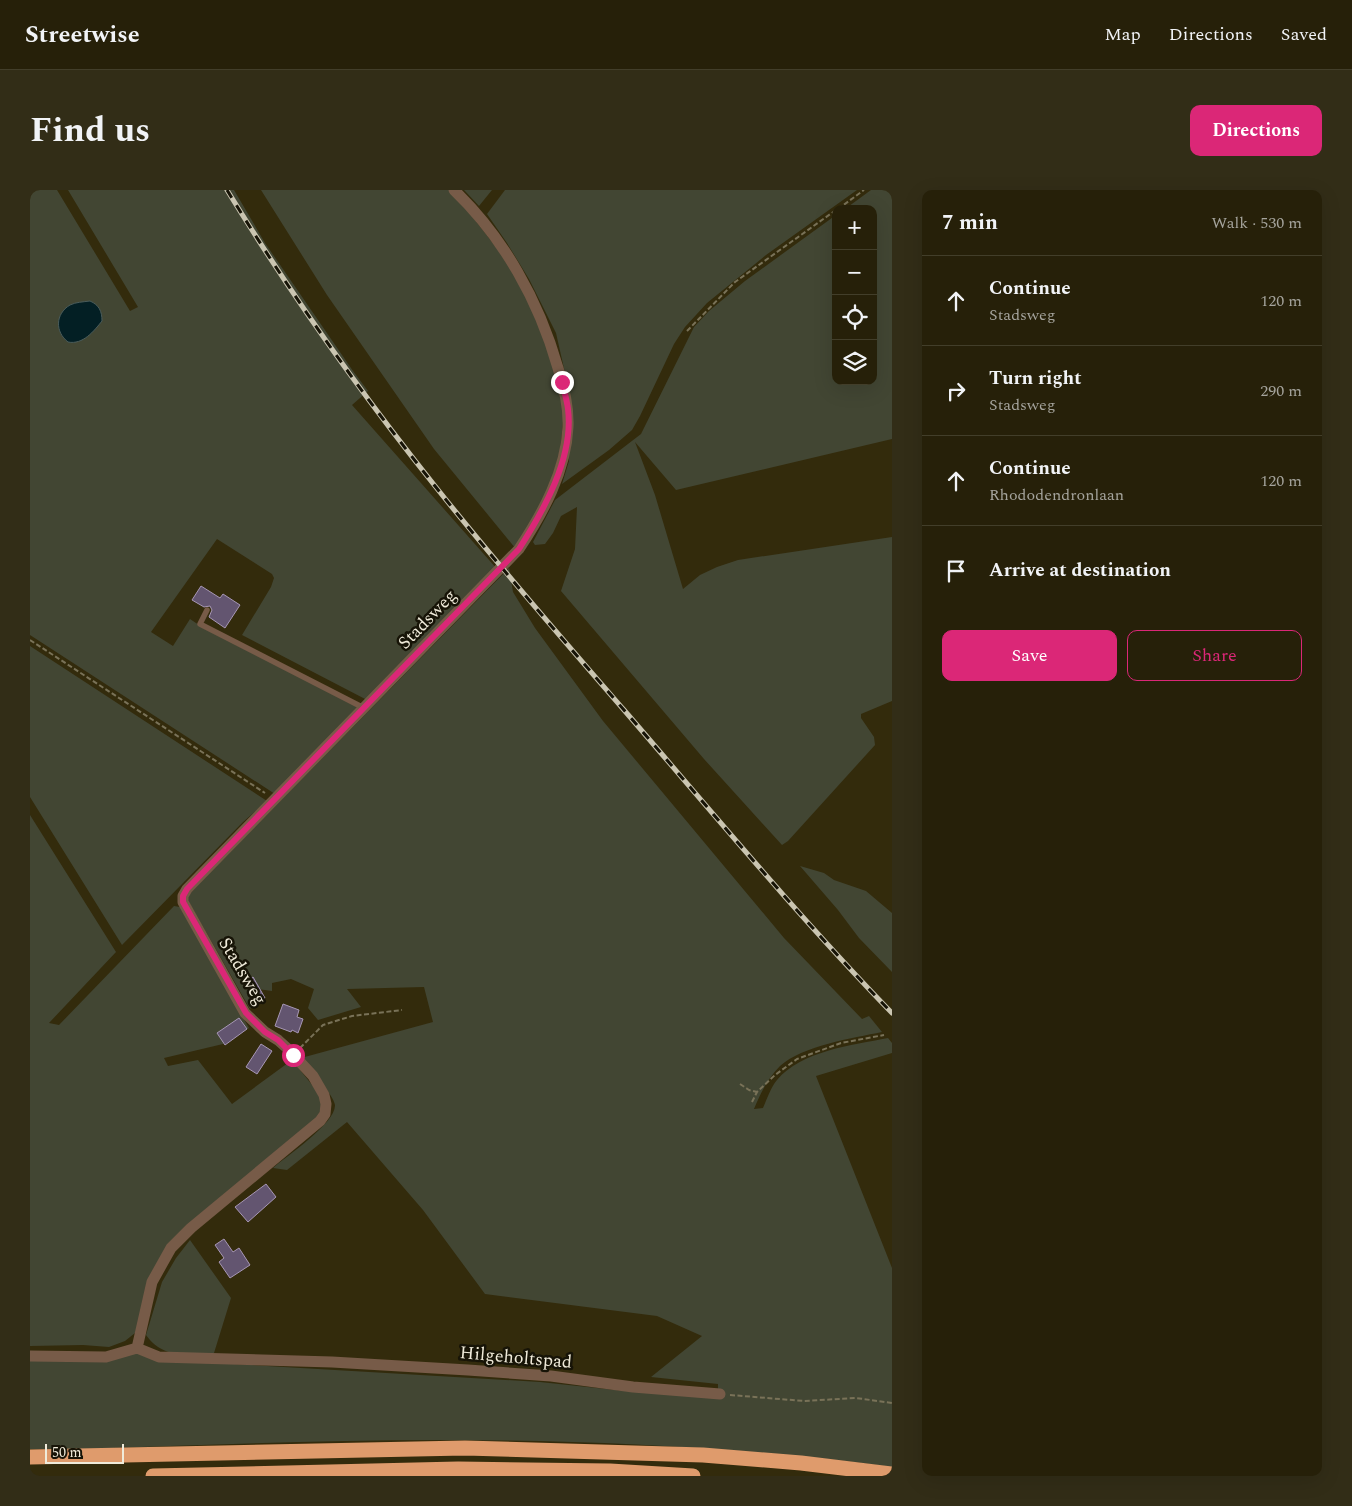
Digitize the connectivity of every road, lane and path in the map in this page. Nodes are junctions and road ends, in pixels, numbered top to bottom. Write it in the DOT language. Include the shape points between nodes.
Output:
graph roads {
  1 [pos="454,190"];
  2 [pos="864,190"];
  3 [pos="843,205"];
  4 [pos="832,213"];
  5 [pos="687,331"];
  6 [pos="207,610"];
  7 [pos="30,640"];
  8 [pos="364,708"];
  9 [pos="276,800"];
  10 [pos="402,1010"];
  11 [pos="884,1035"];
  12 [pos="293,1055"];
  13 [pos="740,1084"];
  14 [pos="758,1092"];
  15 [pos="752,1102"];
  16 [pos="137,1348"];
  17 [pos="30,1356"];
  18 [pos="720,1394"];
  19 [pos="892,1403"];
  20 [pos="30,1457"];
  21 [pos="892,1474"];
  22 [pos="153,1476"];
  23 [pos="693,1476"];
  1 -- 8 [label="street, Stadsweg" via="489,229 529,292 552,345 562,382 568,409 566,447 548,500 519,549"];
  2 -- 3 [label="path"];
  4 -- 5 [label="path" via="735,282"];
  6 -- 8 [label="lane" via="200,624"];
  7 -- 9 [label="path"];
  8 -- 9 [label="street, Stadsweg"];
  9 -- 12 [label="street, Stadsweg" via="187,889 183,902 246,1013"];
  10 -- 12 [label="path" via="352,1016 323,1025"];
  11 -- 14 [label="path" via="842,1043 797,1059"];
  12 -- 16 [label="street, Stadsweg" via="313,1076 324,1095 324,1114 320,1121 171,1248 152,1282"];
  13 -- 14 [label="path"];
  14 -- 15 [label="path"];
  16 -- 17 [label="street" via="106,1357"];
  16 -- 18 [label="street, Hilgeholtspad" via="159,1357 468,1370"];
  18 -- 19 [label="path" via="804,1401 856,1398"];
  20 -- 21 [label="highway" via="465,1448 703,1455"];
  22 -- 23 [label="highway" via="458,1469 610,1471"];
}
